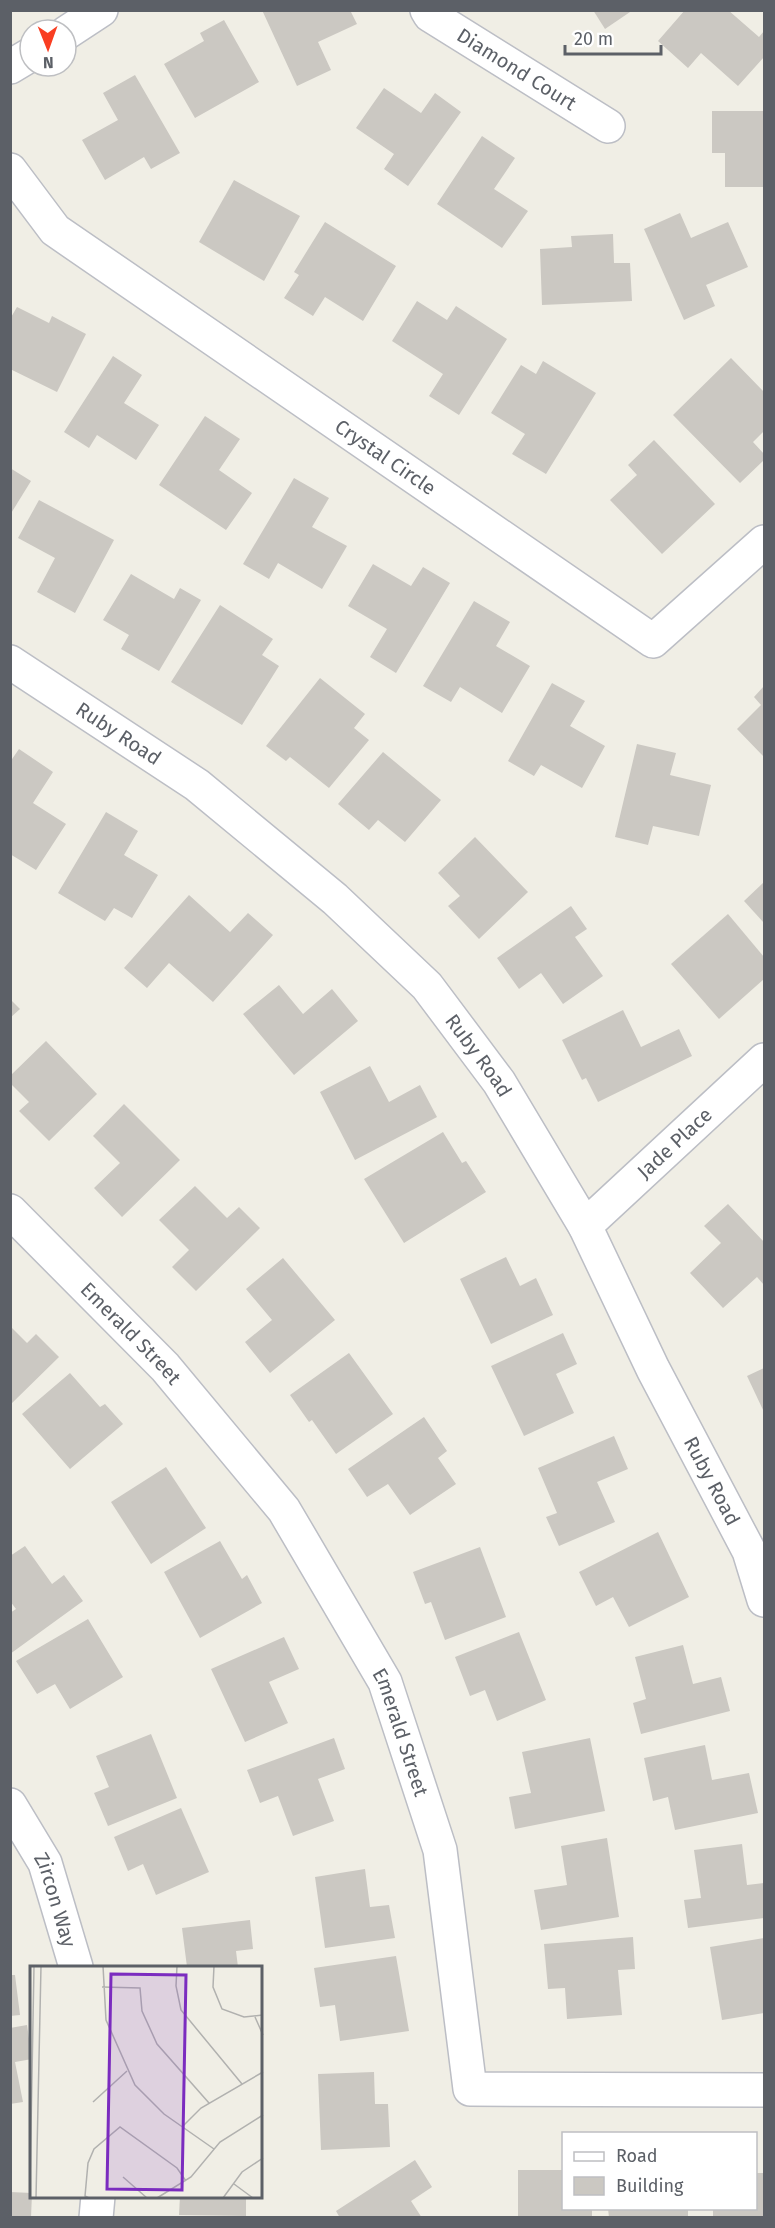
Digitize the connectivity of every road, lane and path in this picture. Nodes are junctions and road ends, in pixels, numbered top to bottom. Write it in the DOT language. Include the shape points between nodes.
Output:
graph roads {
  1 [pos="101,10"];
  2 [pos="427,10"];
  3 [pos="78,25"];
  4 [pos="608,126"];
  5 [pos="10,170"];
  6 [pos="765,542"];
  7 [pos="10,662"];
  8 [pos="765,1059"];
  9 [pos="10,1211"];
  10 [pos="585,1226"];
  11 [pos="757,1546"];
  12 [pos="765,1600"];
  13 [pos="10,1805"];
  14 [pos="76,1966"];
  15 [pos="765,2090"];
  16 [pos="98,2198"];
  17 [pos="96,2217"];
  1 -- 3 [label="street"];
  2 -- 4 [label="street, Diamond Court"];
  5 -- 6 [label="street, Crystal Circle" via="55,230 653,641"];
  7 -- 10 [label="street, Ruby Road" via="197,785 335,899 427,986 500,1082"];
  8 -- 10 [label="street, Jade Place"];
  9 -- 15 [label="street, Emerald Street" via="165,1367 284,1510 385,1682 440,1850 470,2089"];
  10 -- 11 [label="street, Ruby Road" via="653,1370"];
  11 -- 12 [label="street, Ruby Road"];
  13 -- 14 [label="street, Zircon Way" via="45,1863"];
  16 -- 17 [label="street"];
}
